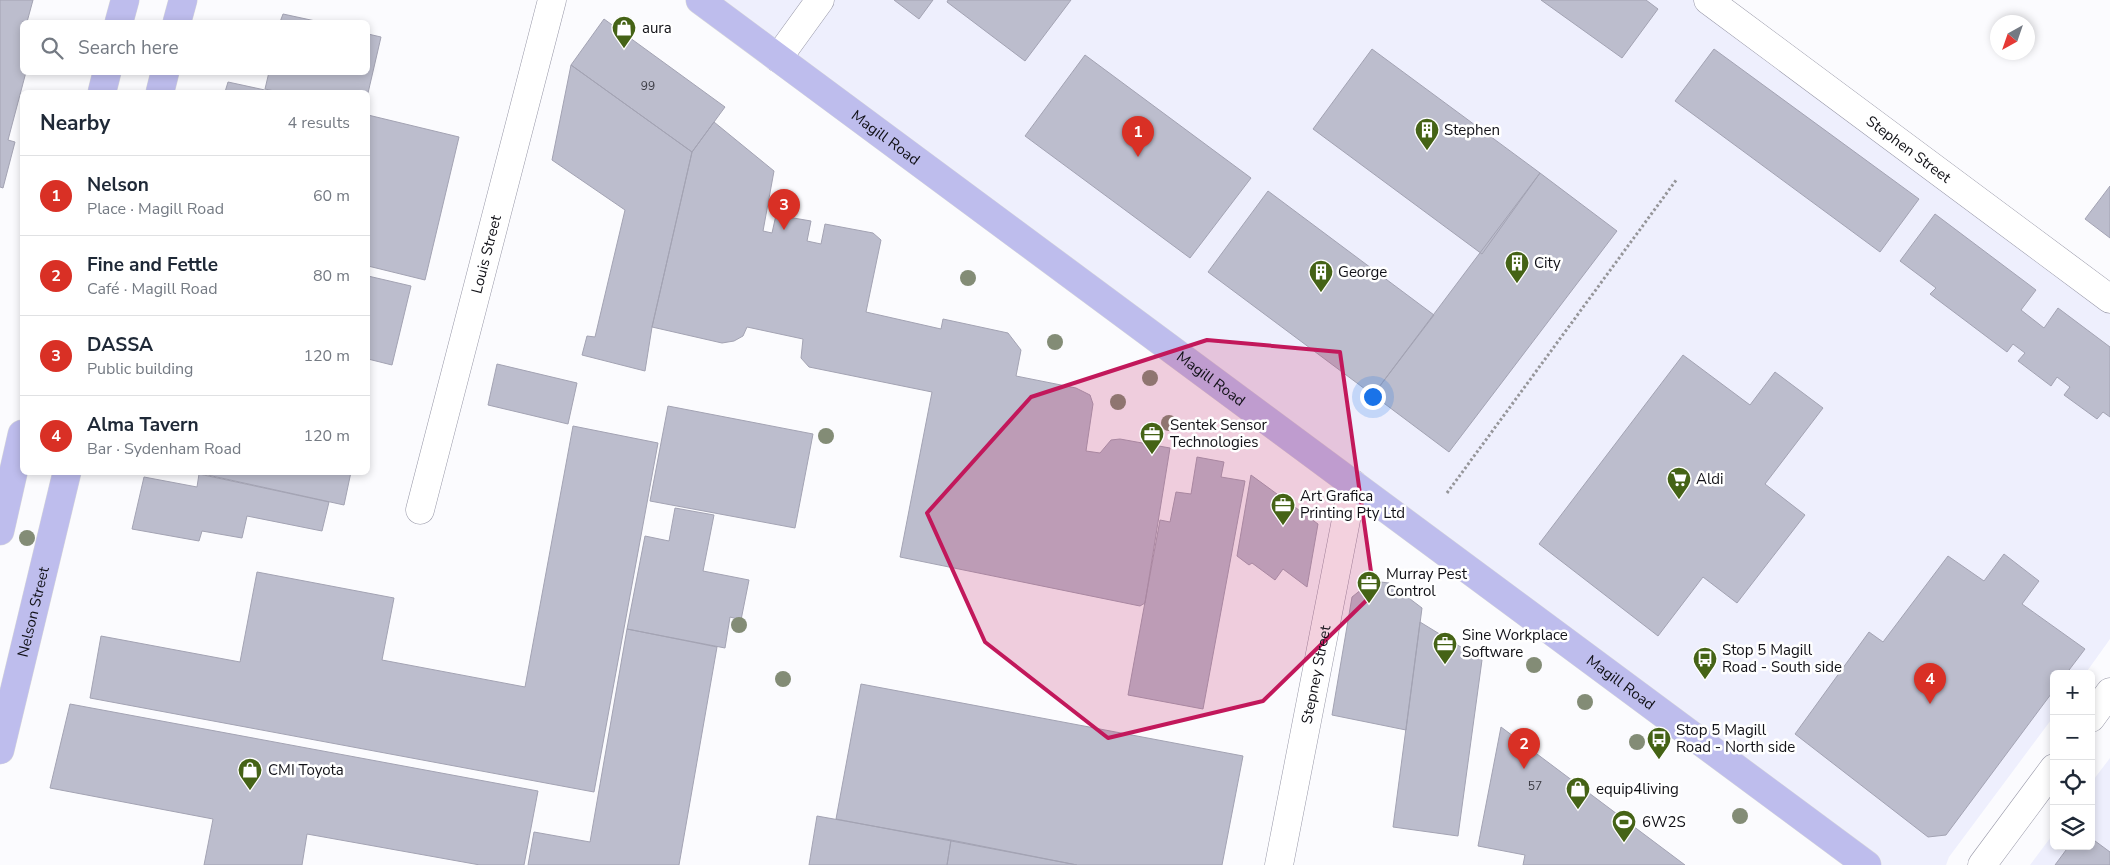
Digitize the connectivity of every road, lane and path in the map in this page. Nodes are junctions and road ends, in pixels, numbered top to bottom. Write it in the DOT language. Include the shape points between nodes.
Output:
graph roads {
  1 [pos="125,0"];
  2 [pos="183,0"];
  3 [pos="552,0"];
  4 [pos="700,0"];
  5 [pos="820,0"];
  6 [pos="1708,0"];
  7 [pos="120,20"];
  8 [pos="178,20"];
  9 [pos="778,58"];
  10 [pos="106,75"];
  11 [pos="164,75"];
  12 [pos="102,90"];
  13 [pos="160,90"];
  14 [pos="1677,179"];
  15 [pos="2110,299"];
  16 [pos="20,443"];
  17 [pos="65,475"];
  18 [pos="1353,484"];
  19 [pos="1446,493"];
  20 [pos="420,510"];
  21 [pos="0,531"];
  22 [pos="2110,692"];
  23 [pos="2093,715"];
  24 [pos="0,750"];
  25 [pos="2050,773"];
  26 [pos="1279,865"];
  27 [pos="1867,865"];
  28 [pos="1982,865"];
  1 -- 7 [label="main road"];
  2 -- 8 [label="main road"];
  3 -- 20 [label="street, Louis Street"];
  4 -- 9 [label="main road, Magill Road"];
  5 -- 9 [label="street"];
  6 -- 15 [label="street, Stephen Street"];
  9 -- 18 [label="main road, Magill Road"];
  10 -- 12 [label="main road"];
  11 -- 13 [label="main road"];
  14 -- 19 [label="path"];
  16 -- 21 [label="main road"];
  17 -- 24 [label="main road, Nelson Street"];
  18 -- 26 [label="street, Stepney Street"];
  18 -- 27 [label="main road, Magill Road"];
  22 -- 23 [label="street"];
  25 -- 28 [label="street"];
}
